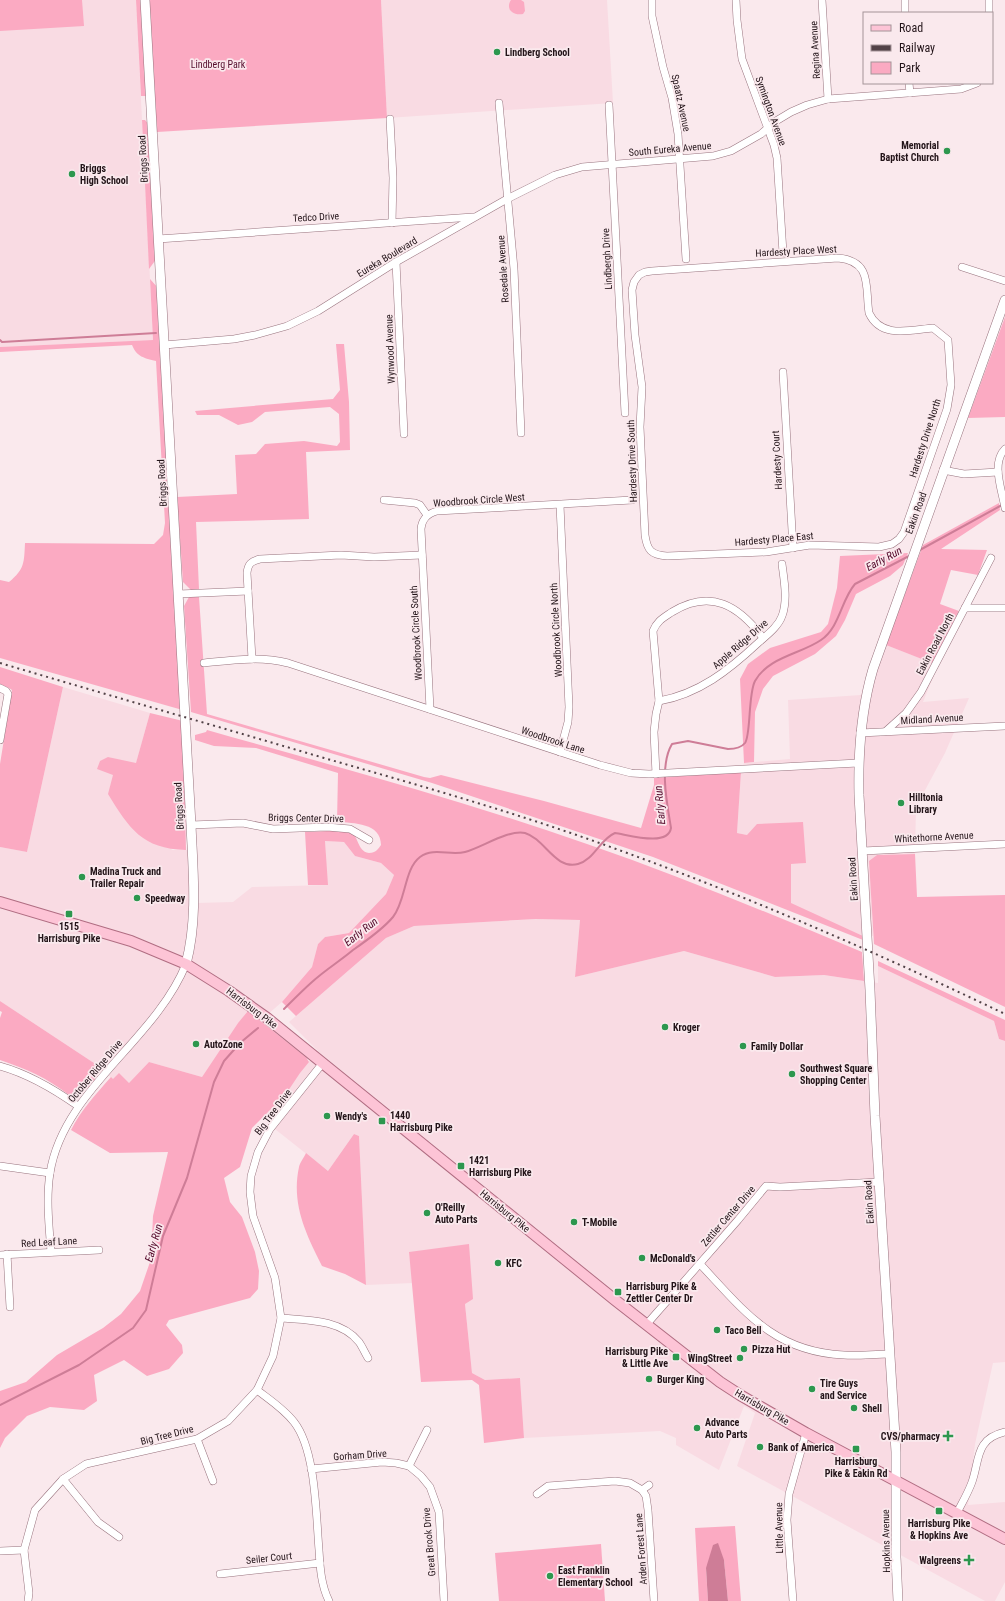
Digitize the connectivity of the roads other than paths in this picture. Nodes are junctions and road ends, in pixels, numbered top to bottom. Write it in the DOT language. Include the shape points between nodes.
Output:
graph roads {
  1 [pos="145,0"];
  2 [pos="652,0"];
  3 [pos="736,0"];
  4 [pos="822,0"];
  5 [pos="905,0"];
  6 [pos="989,0"];
  7 [pos="905,12"];
  8 [pos="989,12"];
  9 [pos="909,84"];
  10 [pos="974,84"];
  11 [pos="910,93"];
  12 [pos="828,99"];
  13 [pos="499,103"];
  14 [pos="609,105"];
  15 [pos="390,119"];
  16 [pos="768,129"];
  17 [pos="679,159"];
  18 [pos="612,164"];
  19 [pos="507,198"];
  20 [pos="476,216"];
  21 [pos="392,223"];
  22 [pos="158,239"];
  23 [pos="783,253"];
  24 [pos="686,259"];
  25 [pos="396,262"];
  26 [pos="962,266"];
  27 [pos="639,275"];
  28 [pos="1005,281"];
  29 [pos="1005,300"];
  30 [pos="948,340"];
  31 [pos="164,345"];
  32 [pos="783,372"];
  33 [pos="626,413"];
  34 [pos="521,433"];
  35 [pos="404,434"];
  36 [pos="1005,449"];
  37 [pos="943,470"];
  38 [pos="998,472"];
  39 [pos="384,500"];
  40 [pos="632,500"];
  41 [pos="560,505"];
  42 [pos="1005,505"];
  43 [pos="427,515"];
  44 [pos="899,538"];
  45 [pos="792,548"];
  46 [pos="651,551"];
  47 [pos="422,555"];
  48 [pos="991,558"];
  49 [pos="782,564"];
  50 [pos="248,591"];
  51 [pos="179,594"];
  52 [pos="965,608"];
  53 [pos="1005,608"];
  54 [pos="764,638"];
  55 [pos="252,659"];
  56 [pos="204,662"];
  57 [pos="0,688"];
  58 [pos="659,701"];
  59 [pos="430,709"];
  60 [pos="1005,726"];
  61 [pos="886,731"];
  62 [pos="860,733"];
  63 [pos="0,740"];
  64 [pos="560,752"];
  65 [pos="858,763"];
  66 [pos="663,773"];
  67 [pos="191,824"];
  68 [pos="369,840"];
  69 [pos="1005,844"];
  70 [pos="863,851"];
  71 [pos="0,902"];
  72 [pos="186,964"];
  73 [pos="322,1064"];
  74 [pos="0,1066"];
  75 [pos="78,1106"];
  76 [pos="0,1166"];
  77 [pos="50,1173"];
  78 [pos="879,1182"];
  79 [pos="99,1250"];
  80 [pos="51,1252"];
  81 [pos="4,1254"];
  82 [pos="700,1264"];
  83 [pos="10,1307"];
  84 [pos="281,1318"];
  85 [pos="646,1325"];
  86 [pos="889,1354"];
  87 [pos="368,1358"];
  88 [pos="257,1390"];
  89 [pos="427,1430"];
  90 [pos="1005,1432"];
  91 [pos="806,1433"];
  92 [pos="197,1439"];
  93 [pos="409,1466"];
  94 [pos="311,1469"];
  95 [pos="62,1479"];
  96 [pos="896,1480"];
  97 [pos="213,1481"];
  98 [pos="649,1485"];
  99 [pos="644,1493"];
  100 [pos="537,1494"];
  101 [pos="956,1513"];
  102 [pos="119,1537"];
  103 [pos="1005,1539"];
  104 [pos="24,1550"];
  105 [pos="0,1551"];
  106 [pos="320,1563"];
  107 [pos="220,1574"];
  108 [pos="28,1601"];
  109 [pos="329,1601"];
  110 [pos="444,1601"];
  111 [pos="654,1601"];
  112 [pos="793,1601"];
  113 [pos="898,1601"];
  1 -- 22 [label="street, Briggs Road"];
  2 -- 17 [label="street, Spaatz Avenue" via="652,16 672,98"];
  3 -- 16 [label="street, Symington Avenue" via="742,59"];
  4 -- 12 [label="street, Regina Avenue"];
  5 -- 7 [label="street"];
  6 -- 8 [label="street"];
  9 -- 11 [label="street"];
  10 -- 11 [label="street, South Eureka Avenue" via="961,89"];
  11 -- 12 [label="street, South Eureka Avenue"];
  12 -- 16 [label="street, South Eureka Avenue" via="791,112"];
  13 -- 19 [label="street, Rosedale Avenue"];
  14 -- 18 [label="street, Lindbergh Drive"];
  15 -- 21 [label="street"];
  16 -- 17 [label="street, South Eureka Avenue" via="727,152"];
  16 -- 23 [label="street, Symington Avenue" via="777,158"];
  17 -- 18 [label="street, South Eureka Avenue"];
  17 -- 24 [label="street, Spaatz Avenue"];
  18 -- 19 [label="street, Eureka Boulevard" via="568,170"];
  18 -- 33 [label="street, Lindbergh Drive"];
  19 -- 20 [label="street, Eureka Boulevard"];
  19 -- 34 [label="street, Rosedale Avenue" via="516,308"];
  20 -- 21 [label="street, Tedco Drive"];
  20 -- 25 [label="street, Eureka Boulevard"];
  21 -- 22 [label="street, Tedco Drive"];
  22 -- 31 [label="street, Briggs Road"];
  25 -- 31 [label="street, Eureka Boulevard" via="318,311 287,326 234,339"];
  25 -- 35 [label="street, Wynwood Avenue"];
  26 -- 28 [label="street"];
  27 -- 30 [label="street, Hardesty Place West" via="658,270 849,259 859,265 866,276 869,314 879,327 890,331 933,328"];
  27 -- 46 [label="street, Hardesty Drive South" via="632,290 634,335 642,387 640,427 645,535"];
  29 -- 37 [label="street, Eakin Road"];
  30 -- 44 [label="street, Hardesty Drive North" via="951,385 947,409 907,525"];
  31 -- 51 [label="street, Briggs Road"];
  32 -- 45 [label="street, Hardesty Court"];
  36 -- 38 [label="street" via="999,457"];
  37 -- 38 [label="street" via="964,474"];
  37 -- 62 [label="street, Eakin Road" via="873,669"];
  38 -- 42 [label="street"];
  39 -- 43 [label="street" via="414,503"];
  40 -- 41 [label="street, Woodbrook Circle West"];
  41 -- 43 [label="street, Woodbrook Circle West" via="437,511"];
  41 -- 64 [label="street, Woodbrook Circle North" via="569,689 568,722"];
  43 -- 47 [label="street, Woodbrook Circle West" via="421,529"];
  44 -- 45 [label="street, Hardesty Place East" via="892,544 879,548 810,545"];
  45 -- 46 [label="street, Hardesty Place East" via="756,553 667,556"];
  47 -- 50 [label="street" via="346,555 255,560 248,568"];
  47 -- 59 [label="street, Woodbrook Circle South"];
  48 -- 52 [label="street, Eakin Road North"];
  49 -- 54 [label="street, Apple Ridge Drive" via="784,608 778,623"];
  50 -- 51 [label="street"];
  50 -- 55 [label="street"];
  51 -- 67 [label="street, Briggs Road"];
  52 -- 53 [label="street"];
  52 -- 61 [label="street, Eakin Road North" via="918,697 906,713"];
  54 -- 58 [label="street, Apple Ridge Drive" via="714,680 695,690"];
  54 -- 58 [label="street" via="740,612 724,605 701,601 676,610 658,621 653,631"];
  55 -- 56 [label="street, Woodbrook Lane"];
  55 -- 59 [label="street, Woodbrook Lane" via="288,663"];
  57 -- 63 [label="street" via="6,691 7,697"];
  58 -- 66 [label="street" via="654,732"];
  59 -- 64 [label="street, Woodbrook Lane"];
  60 -- 61 [label="street, Midland Avenue"];
  61 -- 62 [label="street, Midland Avenue"];
  62 -- 65 [label="street, Eakin Road"];
  64 -- 66 [label="street, Woodbrook Lane" via="631,774"];
  65 -- 66 [label="street, Woodbrook Lane"];
  65 -- 70 [label="street, Eakin Road"];
  67 -- 68 [label="street, Briggs Center Drive" via="243,823 273,829 342,828 350,829"];
  67 -- 72 [label="street, Briggs Road" via="193,908 191,946"];
  69 -- 70 [label="street, Whitethorne Avenue"];
  70 -- 78 [label="street, Eakin Road"];
  71 -- 72 [label="main road, Harrisburg Pike" via="131,941"];
  72 -- 73 [label="main road, Harrisburg Pike" via="252,1007"];
  72 -- 75 [label="street, October Ridge Drive" via="180,980 158,1013"];
  73 -- 84 [label="street, Big Tree Drive" via="270,1129 258,1152 251,1176 253,1216 275,1278"];
  73 -- 85 [label="main road, Harrisburg Pike"];
  74 -- 75 [label="street" via="42,1082"];
  75 -- 77 [label="street, October Ridge Drive" via="58,1142"];
  76 -- 77 [label="street"];
  77 -- 80 [label="street, October Ridge Drive" via="48,1208"];
  78 -- 82 [label="street, Zettler Center Drive" via="766,1186"];
  78 -- 86 [label="street, Eakin Road"];
  79 -- 80 [label="street, Red Leaf Lane"];
  80 -- 81 [label="street, Red Leaf Lane"];
  81 -- 83 [label="street"];
  82 -- 85 [label="street, Zettler Center Drive"];
  82 -- 86 [label="street" via="754,1320 791,1344 843,1355"];
  84 -- 87 [label="street" via="330,1324 351,1334"];
  84 -- 88 [label="street, Big Tree Drive" via="273,1356"];
  85 -- 91 [label="main road, Harrisburg Pike" via="725,1385"];
  86 -- 96 [label="street, Eakin Road"];
  88 -- 92 [label="street, Big Tree Drive" via="228,1421"];
  88 -- 94 [label="street" via="277,1405 294,1423 305,1444"];
  89 -- 93 [label="street"];
  90 -- 101 [label="street" via="992,1437 983,1445 972,1482"];
  91 -- 96 [label="main road, Harrisburg Pike"];
  91 -- 112 [label="street, Little Avenue" via="789,1494 787,1520"];
  92 -- 95 [label="street, Big Tree Drive" via="86,1464"];
  92 -- 97 [label="street"];
  93 -- 94 [label="street, Gorham Drive" via="382,1462"];
  93 -- 110 [label="street, Great Brook Drive" via="430,1487 439,1512"];
  94 -- 106 [label="street"];
  95 -- 102 [label="street" via="98,1522"];
  95 -- 104 [label="street, Big Tree Drive" via="35,1510"];
  96 -- 101 [label="main road, Harrisburg Pike"];
  96 -- 113 [label="street, Hopkins Avenue"];
  98 -- 99 [label="street"];
  99 -- 100 [label="street" via="630,1483 615,1480 548,1486"];
  99 -- 111 [label="street, Arden Forest Lane" via="648,1510"];
  101 -- 103 [label="main road, Harrisburg Pike"];
  104 -- 105 [label="street"];
  104 -- 108 [label="street, Big Tree Drive"];
  106 -- 107 [label="street, Seiler Court"];
  106 -- 109 [label="street" via="324,1590"];
}
